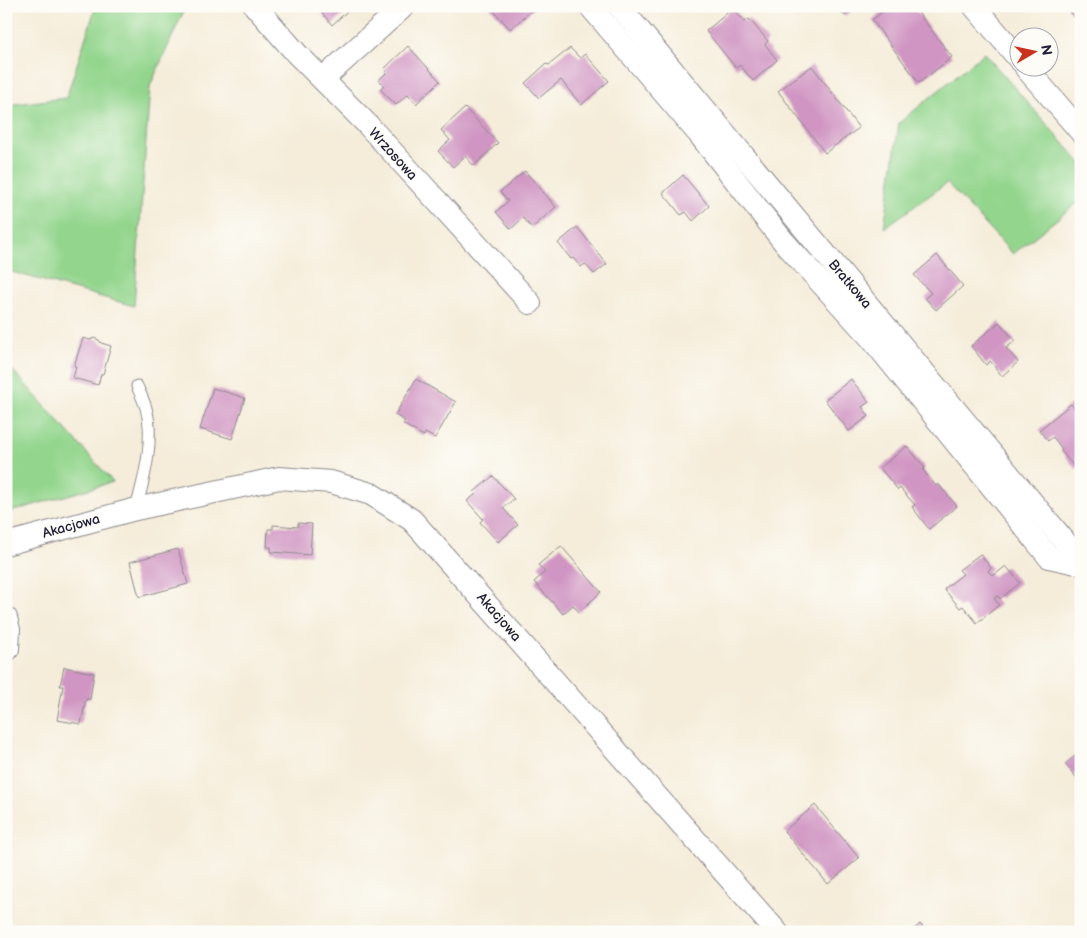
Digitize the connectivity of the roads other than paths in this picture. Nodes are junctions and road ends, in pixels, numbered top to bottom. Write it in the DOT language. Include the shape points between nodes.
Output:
graph roads {
  1 [pos="255,6"];
  2 [pos="404,6"];
  3 [pos="590,6"];
  4 [pos="619,6"];
  5 [pos="974,6"];
  6 [pos="1010,48"];
  7 [pos="1035,78"];
  8 [pos="323,79"];
  9 [pos="1081,132"];
  10 [pos="530,303"];
  11 [pos="137,386"];
  12 [pos="136,509"];
  13 [pos="6,544"];
  14 [pos="1081,563"];
  15 [pos="6,618"];
  16 [pos="6,651"];
  17 [pos="777,932"];
  1 -- 8 [label="street, Wrzosowa"];
  2 -- 8 [label="street"];
  3 -- 14 [label="street" via="1050,557"];
  4 -- 14 [label="street, Bratkowa"];
  5 -- 6 [label="street"];
  7 -- 9 [label="street"];
  8 -- 10 [label="street, Wrzosowa"];
  11 -- 12 [label="lane" via="146,409 149,430 147,464"];
  12 -- 13 [label="street, Akacjowa"];
  12 -- 17 [label="street, Akacjowa" via="279,478 331,482 371,494 412,520"];
  15 -- 16 [label="street"];
}
